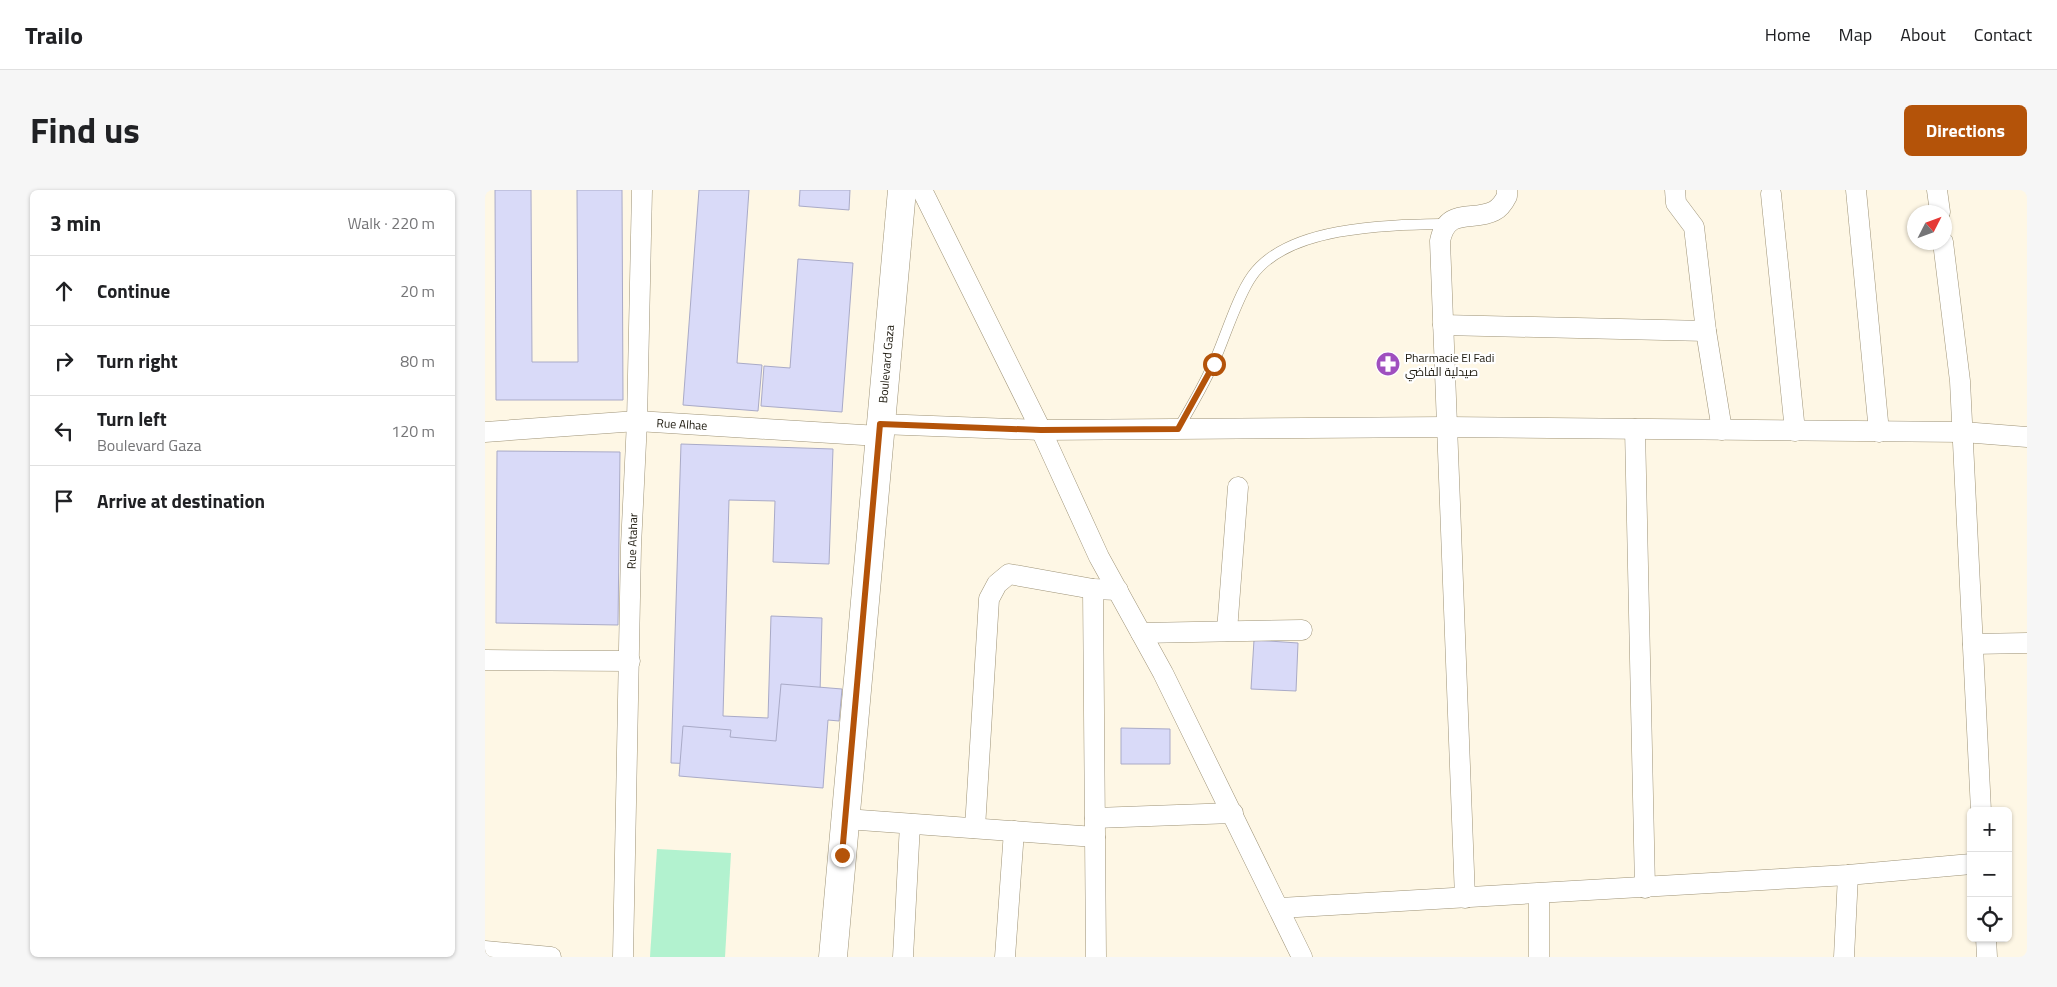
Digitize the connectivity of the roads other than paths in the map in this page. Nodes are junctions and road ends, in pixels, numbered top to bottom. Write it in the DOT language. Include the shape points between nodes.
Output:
graph roads {
  1 [pos="642,190"];
  2 [pos="902,190"];
  3 [pos="922,190"];
  4 [pos="1507,190"];
  5 [pos="1675,190"];
  6 [pos="1856,190"];
  7 [pos="1937,190"];
  8 [pos="1771,194"];
  9 [pos="1938,205"];
  10 [pos="1449,224"];
  11 [pos="1944,250"];
  12 [pos="1443,325"];
  13 [pos="1706,330"];
  14 [pos="637,421"];
  15 [pos="1447,427"];
  16 [pos="1178,429"];
  17 [pos="1635,429"];
  18 [pos="880,430"];
  19 [pos="1041,430"];
  20 [pos="1722,430"];
  21 [pos="1795,431"];
  22 [pos="485,432"];
  23 [pos="1879,432"];
  24 [pos="1963,432"];
  25 [pos="2027,437"];
  26 [pos="1238,487"];
  27 [pos="1093,588"];
  28 [pos="1118,590"];
  29 [pos="1301,630"];
  30 [pos="1227,631"];
  31 [pos="1141,633"];
  32 [pos="2027,643"];
  33 [pos="1973,644"];
  34 [pos="485,660"];
  35 [pos="630,661"];
  36 [pos="1981,807"];
  37 [pos="1233,814"];
  38 [pos="846,819"];
  39 [pos="910,824"];
  40 [pos="975,828"];
  41 [pos="1095,828"];
  42 [pos="1014,832"];
  43 [pos="1967,864"];
  44 [pos="1848,875"];
  45 [pos="1645,888"];
  46 [pos="1539,895"];
  47 [pos="1465,898"];
  48 [pos="1280,908"];
  49 [pos="1986,942"];
  50 [pos="485,951"];
  51 [pos="551,957"];
  52 [pos="623,957"];
  53 [pos="833,957"];
  54 [pos="903,957"];
  55 [pos="1005,957"];
  56 [pos="1096,957"];
  57 [pos="1302,957"];
  58 [pos="1539,957"];
  59 [pos="1844,957"];
  60 [pos="1987,957"];
  1 -- 14 [label="street, Rue Atahar"];
  2 -- 18 [label="main road, Boulevard Gaza"];
  3 -- 19 [label="street"];
  4 -- 10 [label="street" via="1507,196 1493,212 1461,216"];
  5 -- 13 [label="street" via="1676,203 1694,227"];
  6 -- 23 [label="street"];
  7 -- 9 [label="street"];
  8 -- 21 [label="street"];
  10 -- 12 [label="street" via="1442,232 1441,241"];
  10 -- 16 [label="lane" via="1321,234 1274,256 1252,275 1214,364"];
  11 -- 24 [label="street"];
  12 -- 13 [label="street"];
  12 -- 15 [label="street"];
  13 -- 20 [label="street"];
  14 -- 18 [label="street, Rue Alhae"];
  14 -- 22 [label="street, Rue Alhae"];
  14 -- 35 [label="street, Rue Atahar"];
  15 -- 16 [label="street, Rue Alhae"];
  15 -- 17 [label="street, Rue Alhae"];
  15 -- 47 [label="street"];
  16 -- 19 [label="street, Rue Alhae"];
  17 -- 20 [label="street, Rue Alhae"];
  17 -- 45 [label="street"];
  18 -- 19 [label="street, Rue Alhae"];
  18 -- 38 [label="main road, Boulevard Gaza"];
  19 -- 28 [label="street"];
  20 -- 21 [label="street, Rue Alhae"];
  21 -- 23 [label="street, Rue Alhae"];
  23 -- 24 [label="street, Rue Alhae"];
  24 -- 25 [label="street, Rue Alhae"];
  24 -- 33 [label="street"];
  26 -- 30 [label="street"];
  27 -- 28 [label="street"];
  27 -- 40 [label="street" via="1009,574 997,584 989,599"];
  27 -- 41 [label="street"];
  28 -- 31 [label="street"];
  29 -- 30 [label="street"];
  30 -- 31 [label="street"];
  31 -- 37 [label="street"];
  32 -- 33 [label="street"];
  33 -- 36 [label="street"];
  34 -- 35 [label="street"];
  35 -- 52 [label="street, Rue Atahar"];
  37 -- 41 [label="street"];
  37 -- 48 [label="street"];
  38 -- 39 [label="street"];
  38 -- 53 [label="main road, Boulevard Gaza"];
  39 -- 40 [label="street"];
  39 -- 54 [label="street"];
  40 -- 42 [label="street"];
  41 -- 42 [label="street"];
  41 -- 56 [label="street"];
  42 -- 55 [label="street"];
  43 -- 44 [label="street"];
  44 -- 45 [label="street"];
  44 -- 59 [label="street"];
  45 -- 46 [label="street"];
  46 -- 47 [label="street"];
  46 -- 58 [label="street"];
  47 -- 48 [label="street"];
  48 -- 57 [label="street"];
  49 -- 60 [label="street"];
  50 -- 51 [label="street"];
}
